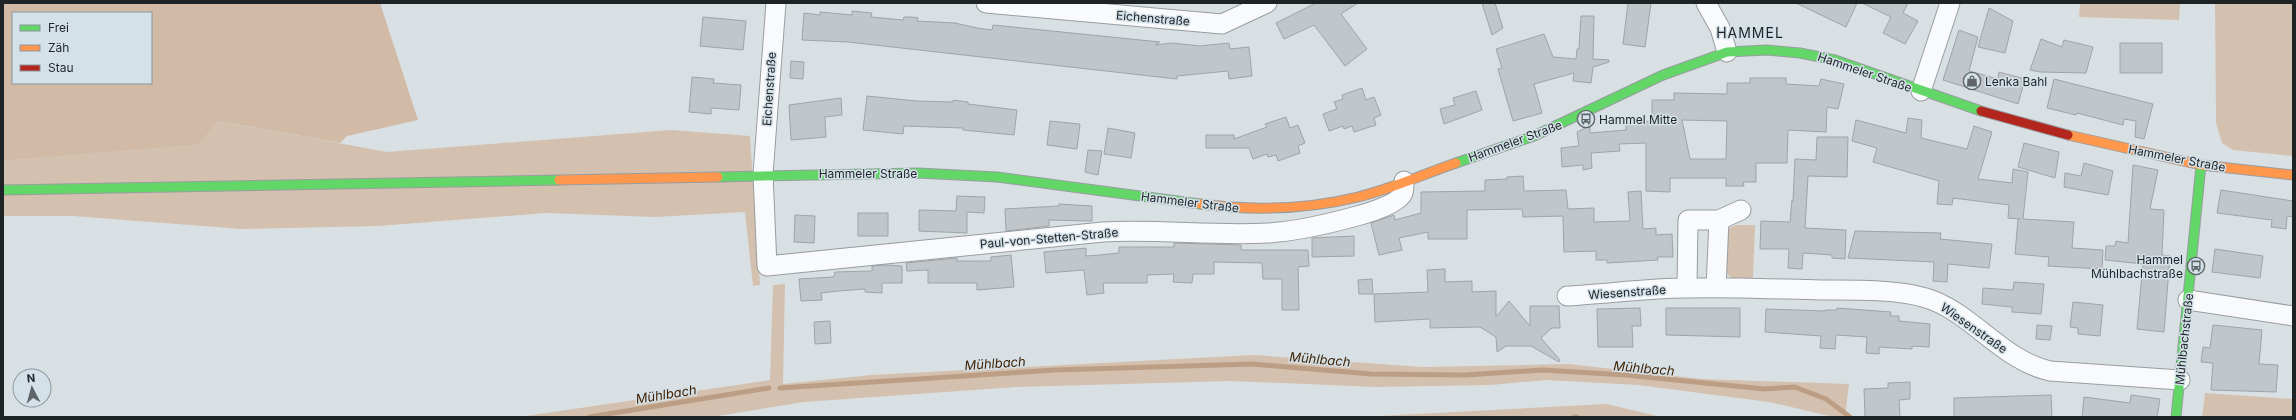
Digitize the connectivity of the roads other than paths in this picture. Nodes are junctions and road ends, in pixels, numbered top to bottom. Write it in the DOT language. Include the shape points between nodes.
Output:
graph roads {
  1 [pos="776,3"];
  2 [pos="986,3"];
  3 [pos="1267,3"];
  4 [pos="1706,3"];
  5 [pos="1950,3"];
  6 [pos="1726,52"];
  7 [pos="1921,91"];
  8 [pos="2201,165"];
  9 [pos="763,174"];
  10 [pos="2293,175"];
  11 [pos="1404,181"];
  12 [pos="3,190"];
  13 [pos="1741,210"];
  14 [pos="1719,220"];
  15 [pos="1687,288"];
  16 [pos="1716,288"];
  17 [pos="1567,296"];
  18 [pos="2188,300"];
  19 [pos="2293,316"];
  20 [pos="2180,380"];
  21 [pos="2176,417"];
  1 -- 9 [label="street, Eichenstraße"];
  2 -- 3 [label="street, Eichenstraße" via="1222,24"];
  4 -- 6 [label="street" via="1720,28"];
  5 -- 7 [label="street"];
  6 -- 7 [label="main road, Hammeler Straße" via="1782,50 1817,55"];
  6 -- 11 [label="main road, Hammeler Straße" via="1663,75 1551,129"];
  7 -- 8 [label="main road, Hammeler Straße" via="2055,132"];
  8 -- 10 [label="main road, Hammeler Straße"];
  8 -- 18 [label="main road, Mühlbachstraße"];
  9 -- 11 [label="main road, Hammeler Straße" via="956,174 1259,210 1319,205 1359,197"];
  9 -- 11 [label="street, Paul-von-Stetten-Straße" via="767,266 1103,232 1229,234 1288,231 1338,221 1383,207 1400,197"];
  9 -- 12 [label="main road, Hammeler Straße"];
  13 -- 14 [label="street"];
  14 -- 15 [label="street" via="1688,220"];
  14 -- 16 [label="street"];
  15 -- 16 [label="street, Wiesenstraße"];
  15 -- 17 [label="street, Wiesenstraße"];
  16 -- 20 [label="street, Wiesenstraße" via="1852,290 1926,297 1946,306 2011,355 2036,368"];
  18 -- 19 [label="street"];
  18 -- 20 [label="main road, Mühlbachstraße"];
  20 -- 21 [label="main road, Mühlbachstraße"];
}
